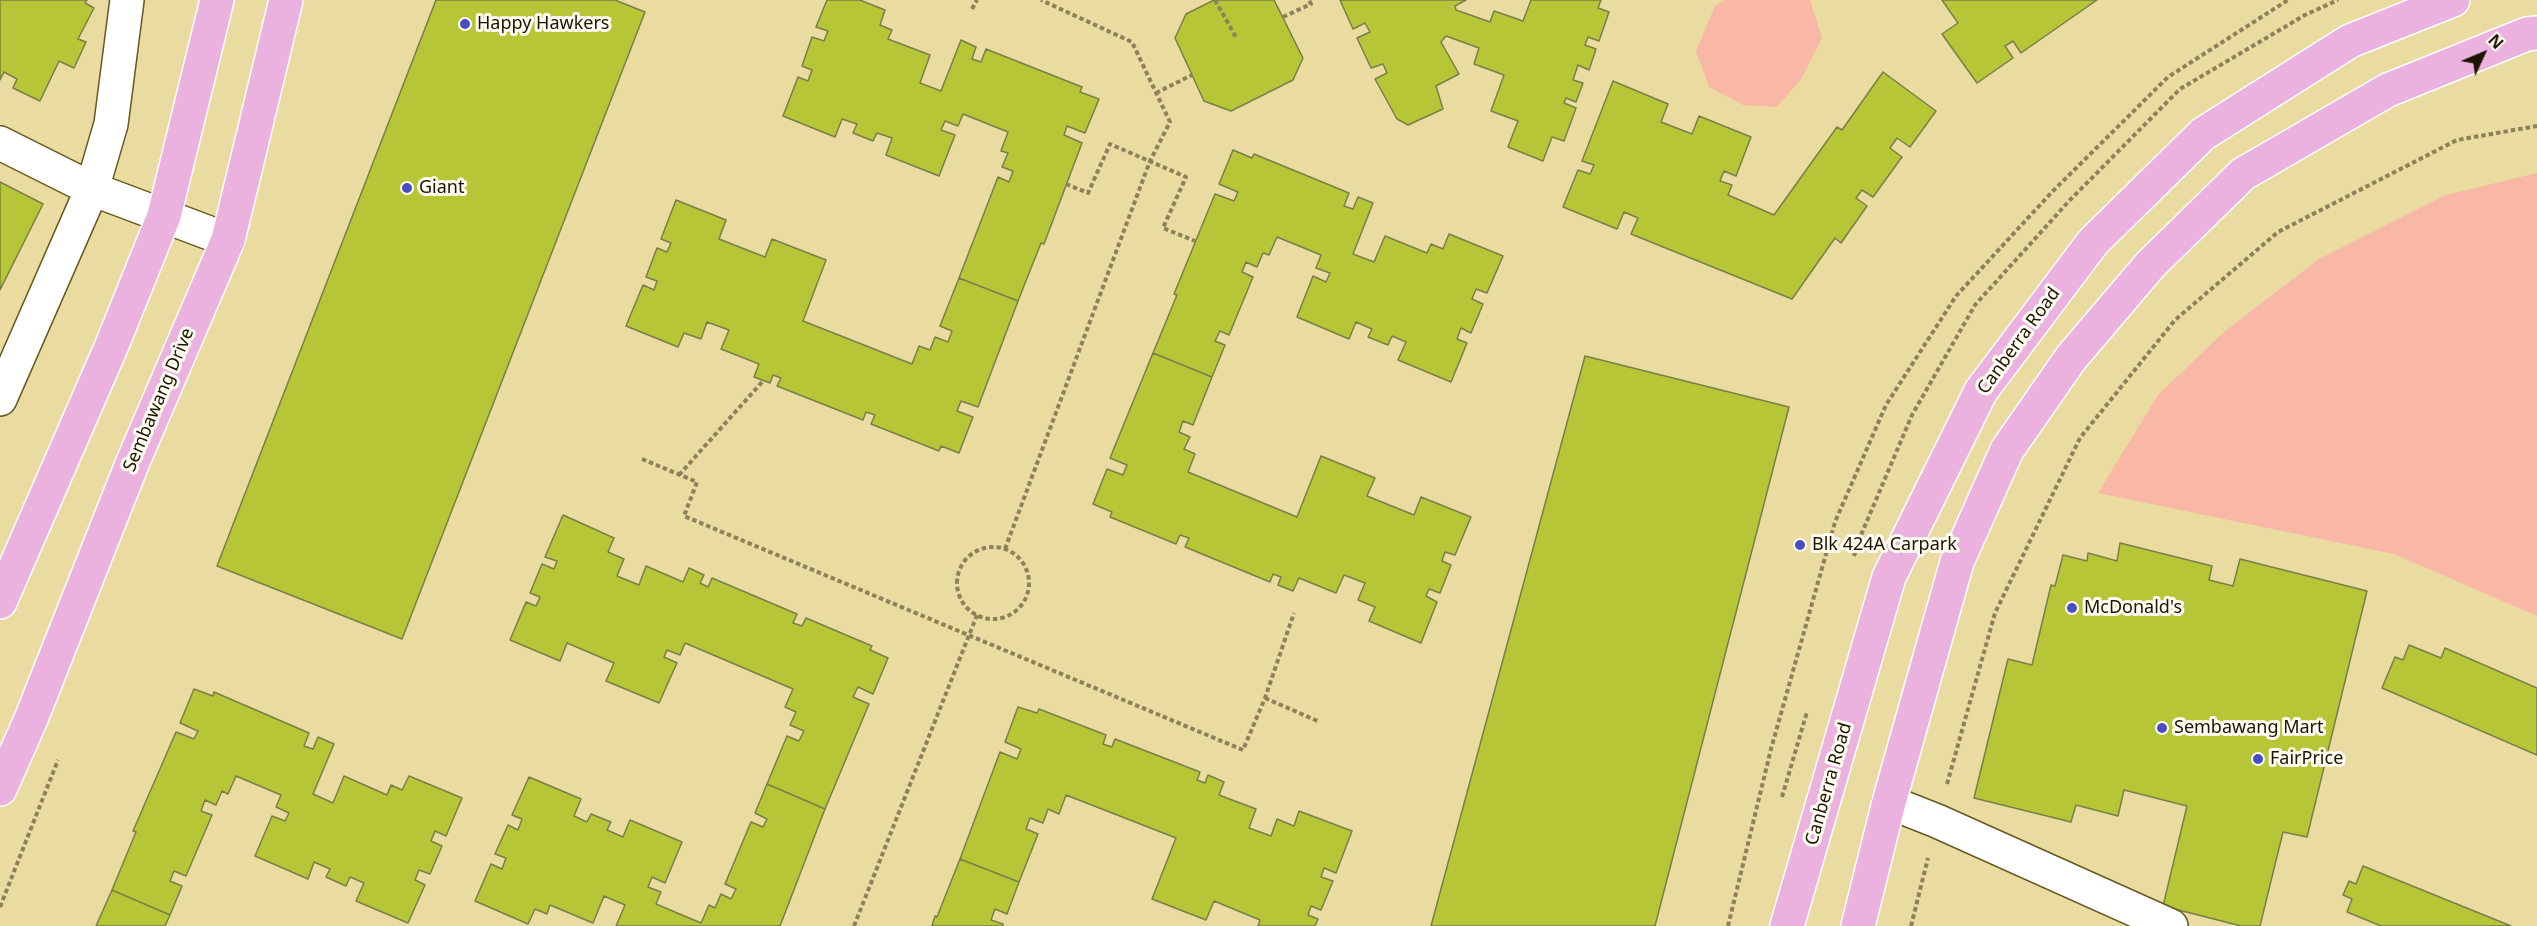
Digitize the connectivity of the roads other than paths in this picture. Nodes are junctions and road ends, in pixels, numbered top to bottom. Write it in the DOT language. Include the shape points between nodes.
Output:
graph roads {
  1 [pos="127,0"];
  2 [pos="217,0"];
  3 [pos="286,0"];
  4 [pos="2453,0"];
  5 [pos="2537,33"];
  6 [pos="0,143"];
  7 [pos="92,189"];
  8 [pos="164,216"];
  9 [pos="228,240"];
  10 [pos="0,399"];
  11 [pos="0,602"];
  12 [pos="0,789"];
  13 [pos="1889,802"];
  14 [pos="1787,926"];
  15 [pos="1858,926"];
  16 [pos="2170,926"];
  1 -- 7 [label="lane" via="111,124"];
  2 -- 8 [label="main road"];
  3 -- 9 [label="main road, Sembawang Drive"];
  4 -- 14 [label="main road, Canberra Road" via="2350,41 2203,134 2093,242 1981,391 1889,577"];
  5 -- 13 [label="main road" via="2388,90 2243,174 2150,265 2071,358 2007,450 1957,562"];
  6 -- 7 [label="lane"];
  7 -- 8 [label="lane"];
  7 -- 10 [label="lane"];
  8 -- 9 [label="lane"];
  8 -- 11 [label="main road"];
  9 -- 12 [label="main road, Sembawang Drive"];
  13 -- 15 [label="main road"];
  13 -- 16 [label="lane"];
}
